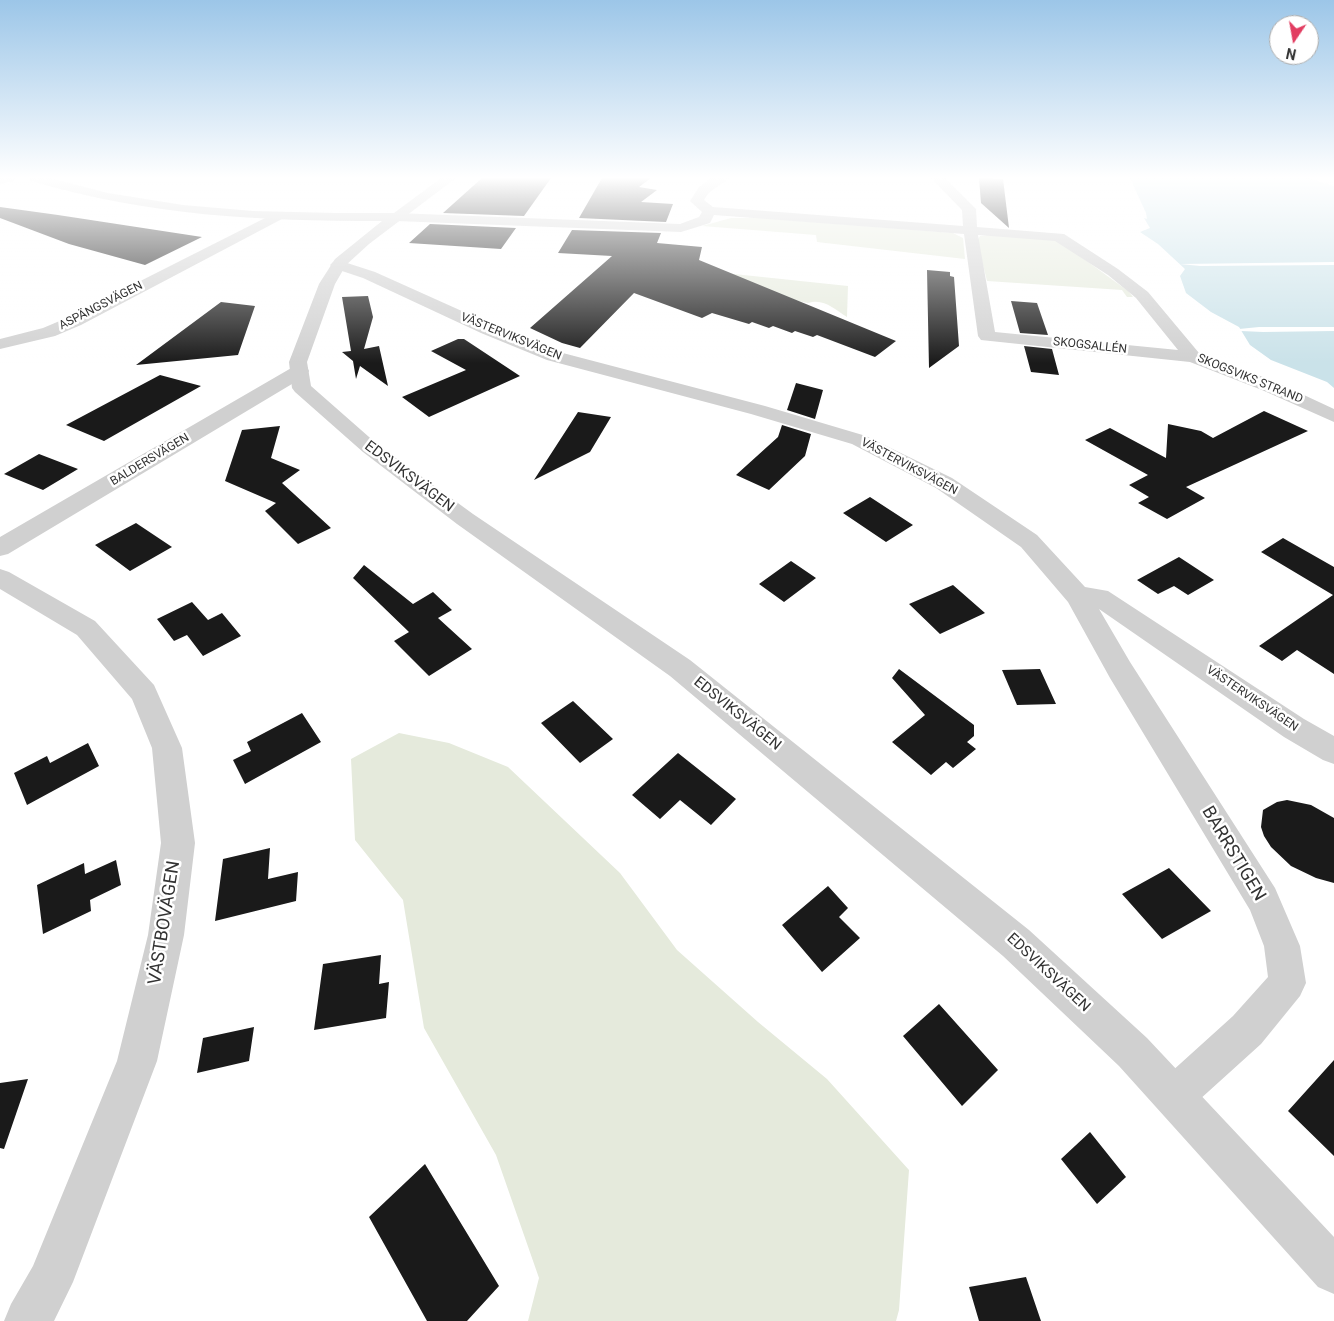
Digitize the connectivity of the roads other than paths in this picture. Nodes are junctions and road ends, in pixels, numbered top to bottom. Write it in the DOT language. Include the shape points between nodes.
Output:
graph roads {
  1 [pos="232,240"];
  2 [pos="366,240"];
  3 [pos="972,240"];
  4 [pos="1063,240"];
  5 [pos="338,265"];
  6 [pos="0,344"];
  7 [pos="1193,357"];
  8 [pos="300,371"];
  9 [pos="1334,416"];
  10 [pos="0,548"];
  11 [pos="0,578"];
  12 [pos="1078,596"];
  13 [pos="1334,751"];
  14 [pos="1174,1096"];
  15 [pos="1334,1270"];
  16 [pos="28,1321"];
  1 -- 6 [label="street, ASPÄNGSVÄGEN" via="75,321 49,332"];
  2 -- 5 [label="street, EDSVIKSVÄGEN"];
  3 -- 7 [label="street, SKOGSALLÉN" via="987,336"];
  4 -- 7 [label="street, SKOGSVIKS STRAND" via="1142,295"];
  5 -- 8 [label="street, EDSVIKSVÄGEN" via="310,325 298,362"];
  5 -- 12 [label="street, VÄSTERVIKSVÄGEN" via="369,275 554,356 859,440 944,483 1029,541"];
  7 -- 9 [label="street, SKOGSVIKS STRAND" via="1269,386"];
  8 -- 10 [label="street, BALDERSVÄGEN"];
  8 -- 14 [label="street, EDSVIKSVÄGEN" via="302,388 370,448 680,668 886,835 1016,943 1133,1052"];
  11 -- 16 [label="street, VÄSTBOVÄGEN" via="86,628 144,693 167,748 178,842 166,935 137,1061 50,1282"];
  12 -- 13 [label="street, VÄSTERVIKSVÄGEN" via="1099,597 1294,728"];
  12 -- 14 [label="street, BARRSTIGEN" via="1120,670 1263,900 1282,946 1287,982 1247,1030"];
  14 -- 15 [label="street, EDSVIKSVÄGEN"];
}
